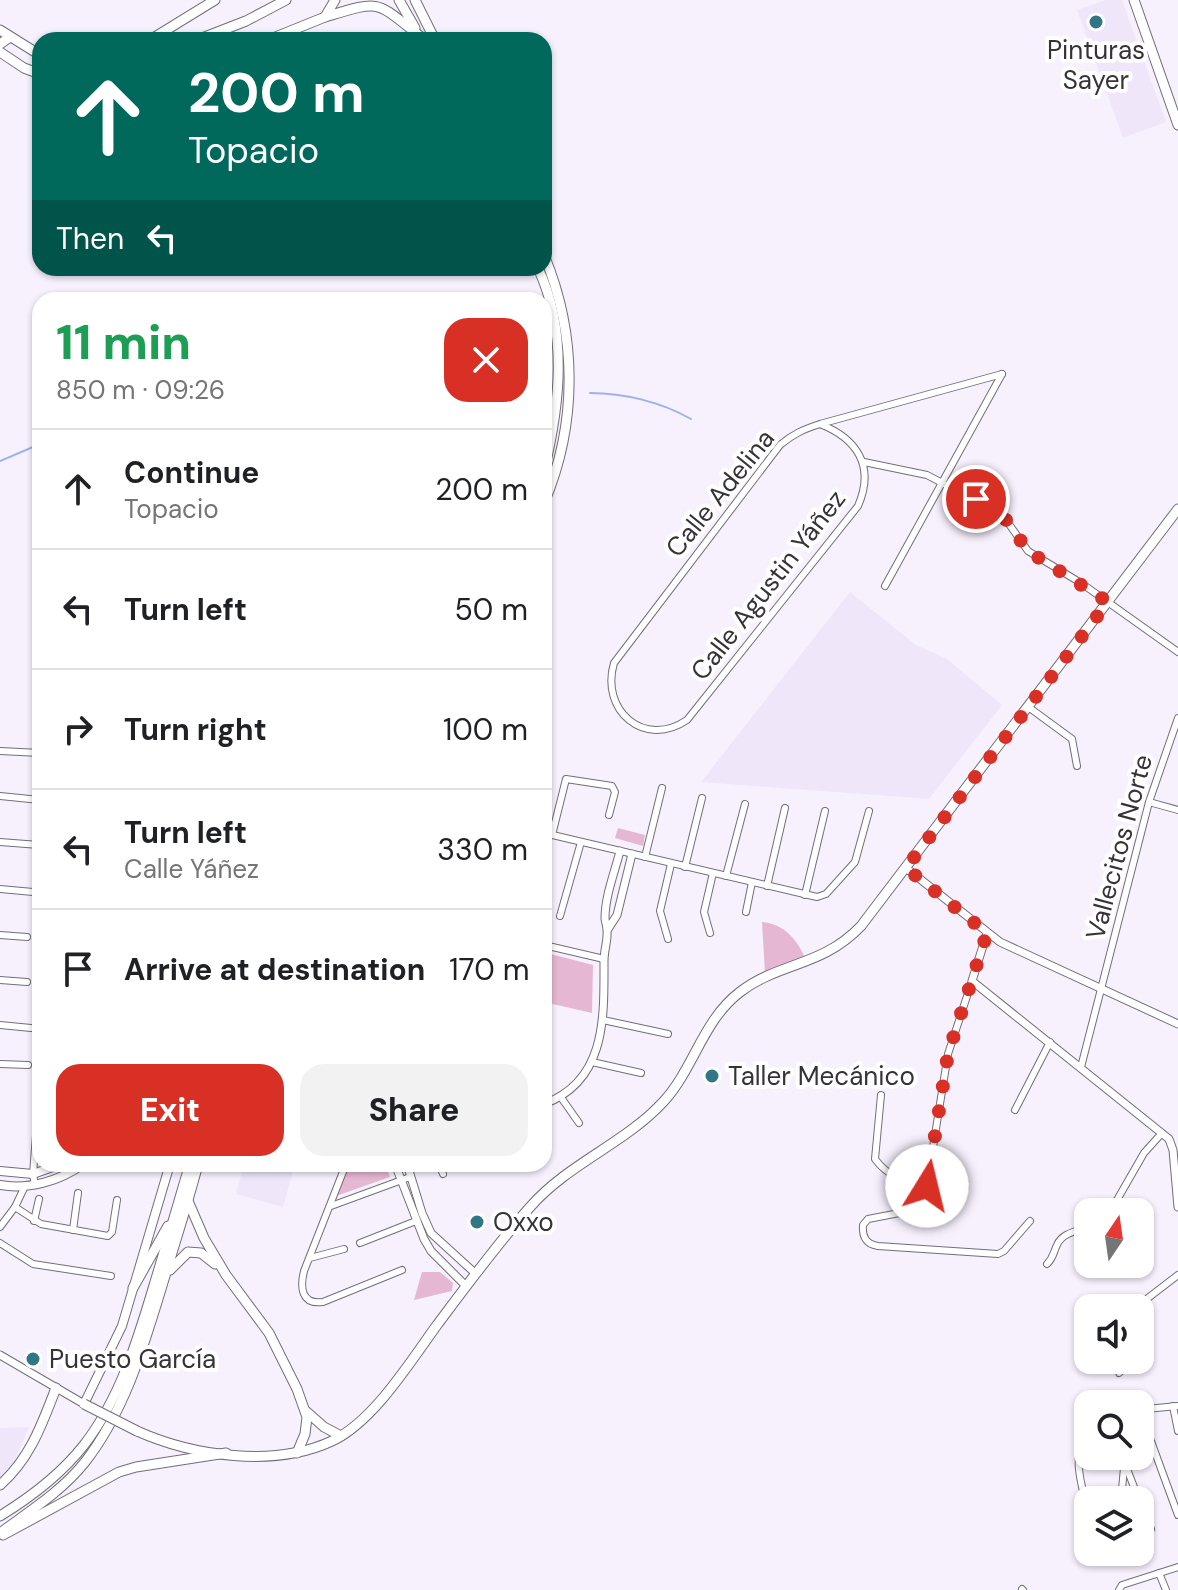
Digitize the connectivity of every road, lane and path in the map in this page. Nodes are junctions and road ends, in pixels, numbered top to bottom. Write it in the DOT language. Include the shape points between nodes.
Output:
graph roads {
  1 [pos="215,0"];
  2 [pos="228,0"];
  3 [pos="286,0"];
  4 [pos="335,0"];
  5 [pos="399,0"];
  6 [pos="415,0"];
  7 [pos="1134,0"];
  8 [pos="194,13"];
  9 [pos="325,17"];
  10 [pos="0,30"];
  11 [pos="163,32"];
  12 [pos="218,32"];
  13 [pos="288,32"];
  14 [pos="415,32"];
  15 [pos="418,32"];
  16 [pos="431,32"];
  17 [pos="10,37"];
  18 [pos="0,44"];
  19 [pos="32,50"];
  20 [pos="0,52"];
  21 [pos="32,71"];
  22 [pos="1178,125"];
  23 [pos="551,276"];
  24 [pos="552,316"];
  25 [pos="820,424"];
  26 [pos="552,433"];
  27 [pos="864,462"];
  28 [pos="552,475"];
  29 [pos="942,481"];
  30 [pos="1178,509"];
  31 [pos="885,586"];
  32 [pos="1108,602"];
  33 [pos="1178,652"];
  34 [pos="1027,706"];
  35 [pos="1178,718"];
  36 [pos="627,719"];
  37 [pos="0,751"];
  38 [pos="32,753"];
  39 [pos="1077,766"];
  40 [pos="662,788"];
  41 [pos="0,796"];
  42 [pos="702,798"];
  43 [pos="32,799"];
  44 [pos="1149,802"];
  45 [pos="745,804"];
  46 [pos="785,808"];
  47 [pos="1178,810"];
  48 [pos="825,811"];
  49 [pos="869,811"];
  50 [pos="609,815"];
  51 [pos="552,822"];
  52 [pos="552,835"];
  53 [pos="0,842"];
  54 [pos="581,842"];
  55 [pos="32,844"];
  56 [pos="620,851"];
  57 [pos="632,854"];
  58 [pos="645,857"];
  59 [pos="671,864"];
  60 [pos="685,867"];
  61 [pos="906,868"];
  62 [pos="713,873"];
  63 [pos="726,876"];
  64 [pos="752,882"];
  65 [pos="767,886"];
  66 [pos="0,889"];
  67 [pos="32,892"];
  68 [pos="805,895"];
  69 [pos="746,912"];
  70 [pos="560,916"];
  71 [pos="608,929"];
  72 [pos="710,933"];
  73 [pos="987,933"];
  74 [pos="0,935"];
  75 [pos="27,937"];
  76 [pos="668,939"];
  77 [pos="552,947"];
  78 [pos="604,959"];
  79 [pos="0,980"];
  80 [pos="972,981"];
  81 [pos="27,982"];
  82 [pos="1101,988"];
  83 [pos="603,1020"];
  84 [pos="1178,1024"];
  85 [pos="0,1025"];
  86 [pos="31,1028"];
  87 [pos="668,1034"];
  88 [pos="1050,1042"];
  89 [pos="592,1062"];
  90 [pos="0,1064"];
  91 [pos="28,1065"];
  92 [pos="1081,1067"];
  93 [pos="641,1073"];
  94 [pos="881,1095"];
  95 [pos="560,1096"];
  96 [pos="552,1100"];
  97 [pos="1015,1110"];
  98 [pos="579,1123"];
  99 [pos="1162,1133"];
  100 [pos="1176,1150"];
  101 [pos="0,1171"];
  102 [pos="39,1172"];
  103 [pos="68,1172"];
  104 [pos="168,1172"];
  105 [pos="188,1172"];
  106 [pos="196,1172"];
  107 [pos="343,1172"];
  108 [pos="397,1172"];
  109 [pos="409,1172"];
  110 [pos="33,1174"];
  111 [pos="410,1177"];
  112 [pos="400,1181"];
  113 [pos="0,1185"];
  114 [pos="30,1186"];
  115 [pos="927,1186"];
  116 [pos="78,1193"];
  117 [pos="1118,1198"];
  118 [pos="39,1199"];
  119 [pos="117,1200"];
  120 [pos="188,1201"];
  121 [pos="331,1206"];
  122 [pos="15,1207"];
  123 [pos="1178,1207"];
  124 [pos="176,1213"];
  125 [pos="34,1221"];
  126 [pos="416,1221"];
  127 [pos="1030,1221"];
  128 [pos="0,1227"];
  129 [pos="73,1230"];
  130 [pos="1074,1232"];
  131 [pos="431,1233"];
  132 [pos="424,1239"];
  133 [pos="0,1243"];
  134 [pos="360,1243"];
  135 [pos="344,1249"];
  136 [pos="310,1258"];
  137 [pos="1047,1264"];
  138 [pos="402,1270"];
  139 [pos="476,1274"];
  140 [pos="226,1275"];
  141 [pos="1178,1275"];
  142 [pos="111,1276"];
  143 [pos="164,1278"];
  144 [pos="466,1286"];
  145 [pos="133,1288"];
  146 [pos="1153,1294"];
  147 [pos="0,1355"];
  148 [pos="56,1388"];
  149 [pos="84,1404"];
  150 [pos="1176,1406"];
  151 [pos="1154,1409"];
  152 [pos="307,1412"];
  153 [pos="1178,1431"];
  154 [pos="341,1436"];
  155 [pos="1154,1452"];
  156 [pos="226,1453"];
  157 [pos="297,1453"];
  158 [pos="0,1485"];
  159 [pos="1176,1503"];
  160 [pos="1178,1515"];
  161 [pos="0,1516"];
  162 [pos="0,1534"];
  163 [pos="1178,1567"];
  164 [pos="1159,1573"];
  165 [pos="1119,1590"];
  166 [pos="1166,1590"];
  1 -- 8 [label="main road"];
  2 -- 8 [label="main road"];
  3 -- 12 [label="main road"];
  4 -- 9 [label="main road"];
  5 -- 15 [label="main road"];
  6 -- 16 [label="main road"];
  7 -- 22 [label="main road"];
  8 -- 11 [label="main road"];
  9 -- 13 [label="main road"];
  9 -- 14 [label="main road" via="375,1"];
  10 -- 17 [label="main road"];
  17 -- 18 [label="main road"];
  17 -- 19 [label="main road"];
  20 -- 21 [label="main road"];
  23 -- 28 [label="main road" via="564,314 570,382 566,427"];
  24 -- 26 [label="main road" via="559,374"];
  25 -- 27 [label="street" via="842,437"];
  25 -- 29 [label="street, Calle Adelina" via="1002,374"];
  25 -- 36 [label="street, Calle Adelina" via="780,445 619,654 610,687"];
  27 -- 29 [label="street"];
  27 -- 36 [label="street, Calle Agustin Yáñez" via="865,487 858,506 700,706 668,730 641,727"];
  29 -- 31 [label="street"];
  29 -- 32 [label="street" via="1004,517 1028,551"];
  30 -- 32 [label="main road"];
  32 -- 33 [label="street"];
  32 -- 34 [label="main road"];
  34 -- 39 [label="street" via="1072,739"];
  34 -- 61 [label="main road"];
  35 -- 44 [label="street, Vallecitos Norte"];
  37 -- 38 [label="street"];
  40 -- 58 [label="street"];
  41 -- 43 [label="street"];
  42 -- 60 [label="street"];
  44 -- 47 [label="street"];
  44 -- 82 [label="street, Vallecitos Norte"];
  45 -- 63 [label="street"];
  46 -- 65 [label="street"];
  48 -- 68 [label="street"];
  49 -- 68 [label="street" via="855,862 826,894"];
  50 -- 51 [label="street" via="612,786 566,779"];
  52 -- 54 [label="street"];
  53 -- 55 [label="street"];
  54 -- 56 [label="street"];
  54 -- 70 [label="street"];
  56 -- 57 [label="street"];
  56 -- 71 [label="street" via="605,915"];
  57 -- 58 [label="street"];
  57 -- 71 [label="street" via="617,915"];
  58 -- 59 [label="street"];
  59 -- 60 [label="street"];
  59 -- 76 [label="street" via="660,911"];
  60 -- 62 [label="street"];
  61 -- 73 [label="street"];
  61 -- 139 [label="main road" via="837,949 754,983 729,1002 665,1101 544,1191"];
  62 -- 63 [label="street"];
  62 -- 72 [label="street" via="704,912"];
  63 -- 64 [label="street"];
  64 -- 65 [label="street"];
  64 -- 69 [label="street"];
  65 -- 68 [label="street"];
  66 -- 67 [label="street"];
  71 -- 78 [label="street"];
  73 -- 80 [label="street"];
  73 -- 82 [label="street"];
  74 -- 75 [label="street"];
  77 -- 78 [label="street"];
  78 -- 83 [label="street"];
  79 -- 81 [label="street"];
  80 -- 88 [label="street"];
  80 -- 115 [label="street" via="948,1054"];
  82 -- 84 [label="street"];
  82 -- 92 [label="street, Vallecitos Norte"];
  83 -- 87 [label="street"];
  83 -- 89 [label="street"];
  85 -- 86 [label="street"];
  88 -- 92 [label="street"];
  88 -- 97 [label="street"];
  89 -- 93 [label="street"];
  89 -- 95 [label="street"];
  90 -- 91 [label="street"];
  92 -- 99 [label="street"];
  94 -- 115 [label="street" via="875,1159 886,1172"];
  95 -- 96 [label="street"];
  95 -- 98 [label="street"];
  99 -- 100 [label="street"];
  99 -- 117 [label="street"];
  100 -- 123 [label="street"];
  101 -- 110 [label="main road"];
  102 -- 110 [label="main road"];
  103 -- 114 [label="main road"];
  104 -- 145 [label="main road"];
  105 -- 124 [label="main road"];
  106 -- 120 [label="main road"];
  107 -- 121 [label="street"];
  108 -- 112 [label="street"];
  109 -- 111 [label="street"];
  110 -- 114 [label="street"];
  111 -- 112 [label="street"];
  111 -- 131 [label="street"];
  112 -- 121 [label="street"];
  112 -- 126 [label="street"];
  113 -- 114 [label="main road"];
  114 -- 122 [label="street"];
  115 -- 127 [label="street" via="921,1208 866,1221 866,1241 998,1254"];
  116 -- 129 [label="street"];
  118 -- 125 [label="street"];
  119 -- 129 [label="street" via="110,1236"];
  120 -- 140 [label="main road"];
  120 -- 143 [label="main road"];
  121 -- 136 [label="street"];
  122 -- 125 [label="street"];
  122 -- 128 [label="street"];
  124 -- 145 [label="main road"];
  124 -- 161 [label="main road" via="136,1343 93,1433 40,1489"];
  125 -- 129 [label="street"];
  126 -- 132 [label="street"];
  126 -- 134 [label="street"];
  130 -- 137 [label="street" via="1058,1242"];
  131 -- 132 [label="street"];
  131 -- 139 [label="street"];
  132 -- 144 [label="street"];
  133 -- 142 [label="street" via="33,1264"];
  135 -- 136 [label="street"];
  136 -- 138 [label="street" via="301,1283 313,1302"];
  139 -- 144 [label="main road"];
  140 -- 143 [label="main road" via="207,1256 188,1252"];
  140 -- 152 [label="main road" via="269,1333"];
  141 -- 146 [label="street"];
  143 -- 162 [label="main road" via="132,1377 101,1439 54,1493"];
  144 -- 154 [label="main road" via="384,1396"];
  145 -- 149 [label="main road" via="122,1326"];
  147 -- 148 [label="street"];
  148 -- 149 [label="street"];
  148 -- 158 [label="main road" via="29,1452"];
  149 -- 156 [label="main road, bridge" via="171,1445"];
  150 -- 151 [label="street"];
  150 -- 153 [label="street"];
  152 -- 154 [label="main road"];
  152 -- 157 [label="main road"];
  154 -- 157 [label="main road"];
  155 -- 159 [label="street"];
  156 -- 157 [label="main road"];
  156 -- 162 [label="main road" via="119,1472"];
  159 -- 160 [label="street"];
  163 -- 164 [label="street"];
  164 -- 165 [label="street"];
  164 -- 166 [label="street"];
}
